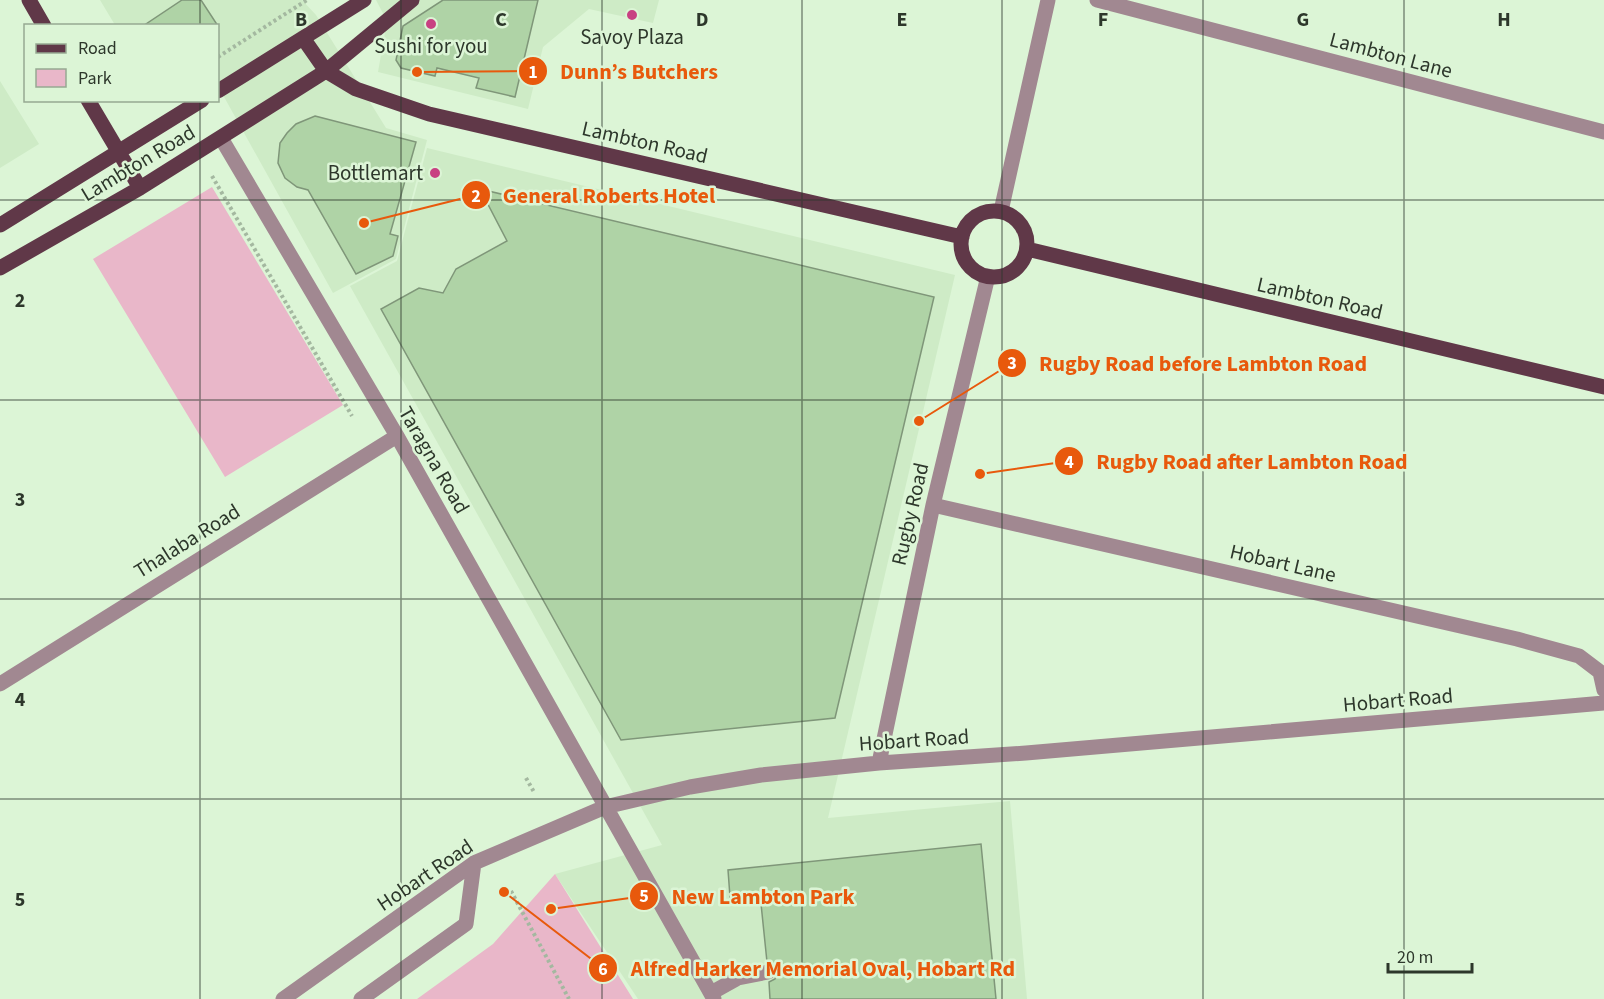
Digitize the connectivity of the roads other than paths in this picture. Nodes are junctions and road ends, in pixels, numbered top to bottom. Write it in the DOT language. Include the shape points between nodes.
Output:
graph roads {
  1 [pos="29,0"];
  2 [pos="364,0"];
  3 [pos="412,0"];
  4 [pos="1048,0"];
  5 [pos="1097,0"];
  6 [pos="43,24"];
  7 [pos="303,38"];
  8 [pos="326,71"];
  9 [pos="219,90"];
  10 [pos="89,102"];
  11 [pos="199,102"];
  12 [pos="1604,132"];
  13 [pos="221,138"];
  14 [pos="118,153"];
  15 [pos="140,188"];
  16 [pos="1001,212"];
  17 [pos="0,225"];
  18 [pos="962,237"];
  19 [pos="1027,249"];
  20 [pos="0,268"];
  21 [pos="988,276"];
  22 [pos="1604,387"];
  23 [pos="397,436"];
  24 [pos="933,505"];
  25 [pos="0,684"];
  26 [pos="1604,690"];
  27 [pos="1604,703"];
  28 [pos="879,763"];
  29 [pos="605,807"];
  30 [pos="474,863"];
  31 [pos="768,972"];
  32 [pos="712,996"];
  33 [pos="283,999"];
  34 [pos="361,999"];
  1 -- 6 [label="main road"];
  2 -- 7 [label="main road"];
  3 -- 8 [label="main road, Lambton Road"];
  4 -- 16 [label="street"];
  5 -- 12 [label="street, Lambton Lane"];
  7 -- 8 [label="main road, Lambton Road"];
  7 -- 9 [label="main road"];
  8 -- 13 [label="main road, Lambton Road"];
  8 -- 18 [label="main road, Lambton Road" via="356,89 429,114"];
  10 -- 14 [label="main road"];
  11 -- 14 [label="main road, Lambton Road"];
  13 -- 15 [label="main road, Lambton Road"];
  13 -- 23 [label="street, Taragna Road"];
  14 -- 15 [label="main road"];
  14 -- 17 [label="main road, Lambton Road"];
  15 -- 20 [label="main road, Lambton Road"];
  16 -- 18 [label="main road" via="976,216"];
  16 -- 19 [label="main road" via="1021,225"];
  18 -- 21 [label="main road" via="966,262"];
  19 -- 21 [label="main road" via="1013,271"];
  19 -- 22 [label="main road, Lambton Road"];
  21 -- 24 [label="street, Rugby Road"];
  23 -- 25 [label="street, Thalaba Road"];
  23 -- 29 [label="street, Taragna Road"];
  24 -- 26 [label="street, Hobart Lane" via="1579,656 1600,672"];
  24 -- 28 [label="street, Rugby Road"];
  27 -- 28 [label="street, Hobart Road"];
  28 -- 29 [label="street, Hobart Road" via="761,775"];
  29 -- 30 [label="street, Hobart Road"];
  29 -- 32 [label="street, Taragna Road"];
  30 -- 33 [label="street, Hobart Road"];
  30 -- 34 [label="street" via="466,924"];
  31 -- 32 [label="street" via="738,978"];
}
